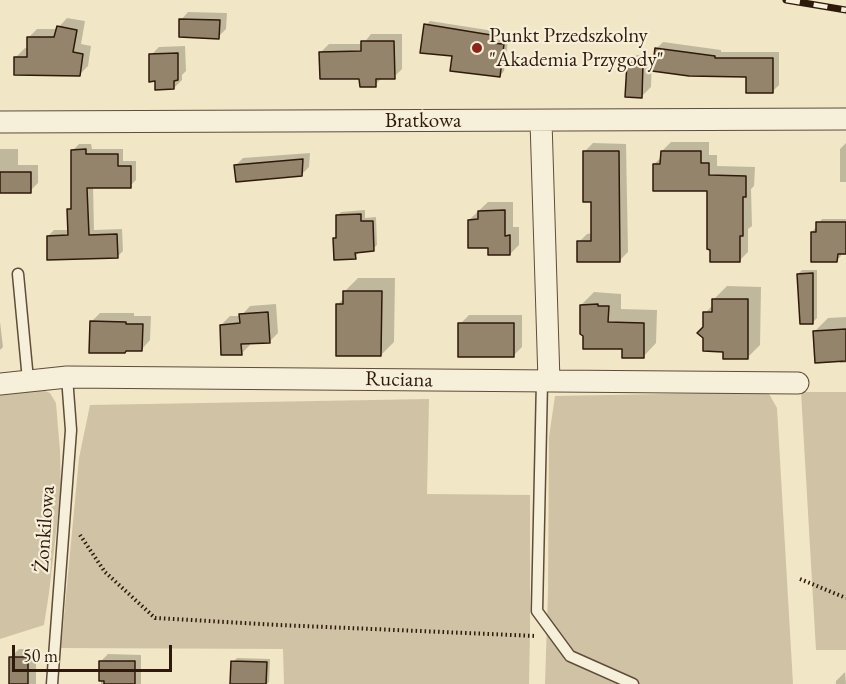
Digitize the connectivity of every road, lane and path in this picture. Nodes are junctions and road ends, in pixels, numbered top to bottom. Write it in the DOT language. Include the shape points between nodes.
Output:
graph roads {
  1 [pos="846,119"];
  2 [pos="541,121"];
  3 [pos="0,122"];
  4 [pos="18,274"];
  5 [pos="67,377"];
  6 [pos="28,380"];
  7 [pos="545,381"];
  8 [pos="798,383"];
  9 [pos="0,384"];
  10 [pos="65,515"];
  11 [pos="800,579"];
  12 [pos="846,598"];
  13 [pos="536,636"];
  14 [pos="52,684"];
  15 [pos="633,684"];
  1 -- 2 [label="street, Bratkowa"];
  2 -- 3 [label="street, Bratkowa"];
  2 -- 7 [label="street"];
  4 -- 6 [label="lane"];
  5 -- 6 [label="street, Ruciana"];
  5 -- 7 [label="street, Ruciana"];
  5 -- 10 [label="lane, Żonkilowa" via="71,430"];
  6 -- 9 [label="street, Ruciana"];
  7 -- 8 [label="street, Ruciana"];
  7 -- 15 [label="lane" via="537,611 570,656"];
  10 -- 13 [label="path" via="105,572 155,618"];
  10 -- 14 [label="lane, Żonkilowa"];
  11 -- 12 [label="path"];
}
